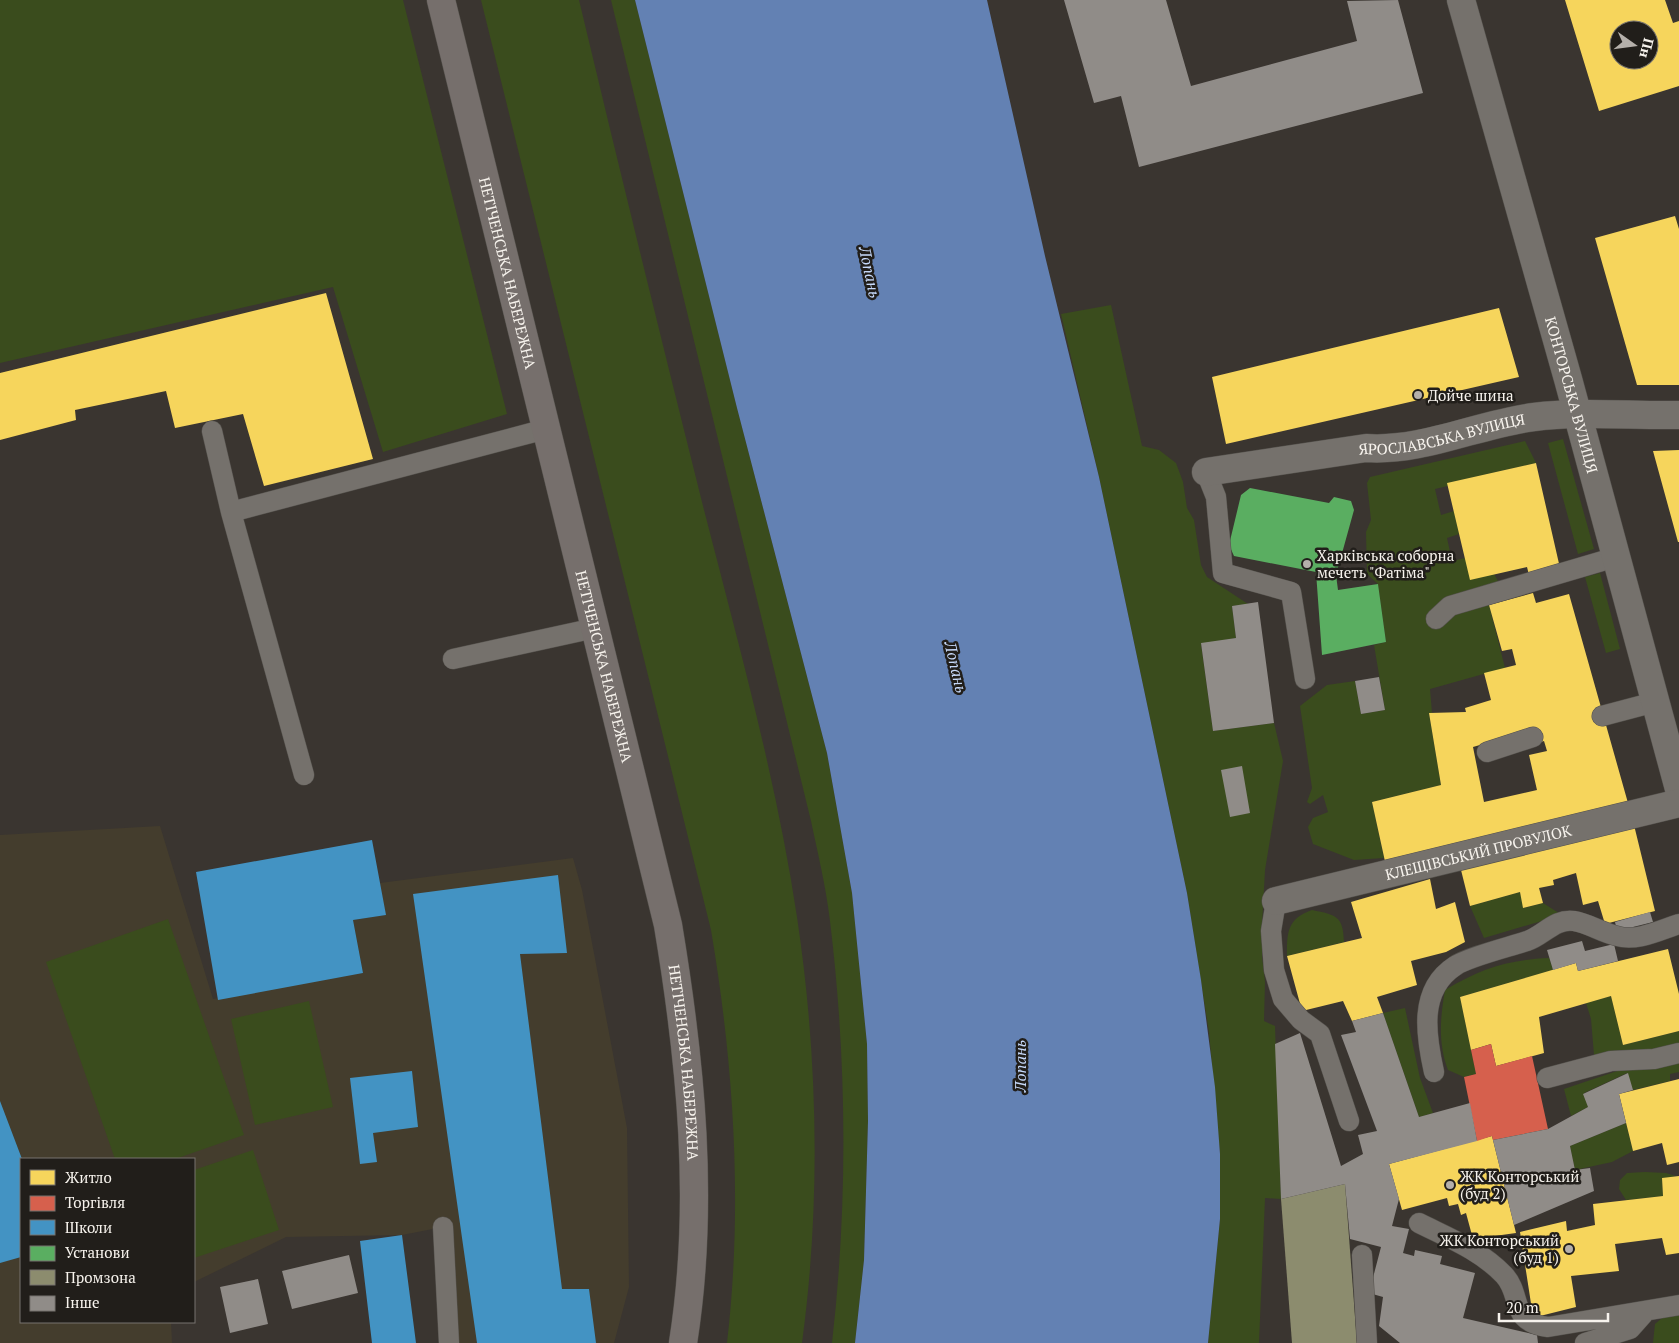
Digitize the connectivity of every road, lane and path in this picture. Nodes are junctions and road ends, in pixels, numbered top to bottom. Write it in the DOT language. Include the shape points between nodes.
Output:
graph roads {
  1 [pos="441,0"];
  2 [pos="1461,0"];
  3 [pos="1576,414"];
  4 [pos="1679,415"];
  5 [pos="546,429"];
  6 [pos="212,431"];
  7 [pos="1206,472"];
  8 [pos="231,512"];
  9 [pos="1616,557"];
  10 [pos="1436,619"];
  11 [pos="595,628"];
  12 [pos="453,658"];
  13 [pos="1305,679"];
  14 [pos="1655,702"];
  15 [pos="1602,716"];
  16 [pos="1533,737"];
  17 [pos="1487,752"];
  18 [pos="304,775"];
  19 [pos="1679,789"];
  20 [pos="1679,803"];
  21 [pos="1276,901"];
  22 [pos="1679,924"];
  23 [pos="1679,1054"];
  24 [pos="1434,1072"];
  25 [pos="1547,1078"];
  26 [pos="1349,1121"];
  27 [pos="1419,1223"];
  28 [pos="443,1227"];
  29 [pos="1362,1255"];
  30 [pos="1679,1305"];
  31 [pos="1646,1311"];
  32 [pos="449,1343"];
  33 [pos="683,1343"];
  34 [pos="1366,1343"];
  35 [pos="1585,1343"];
  1 -- 5 [label="main road, НЕТІЧЕНСЬКА НАБЕРЕЖНА"];
  2 -- 3 [label="street, КОНТОРСЬКА ВУЛИЦЯ"];
  3 -- 4 [label="street, ЯРОСЛАВСЬКА ВУЛИЦЯ"];
  3 -- 7 [label="street, ЯРОСЛАВСЬКА ВУЛИЦЯ" via="1534,417 1391,450 1366,448"];
  3 -- 9 [label="street, КОНТОРСЬКА ВУЛИЦЯ"];
  5 -- 8 [label="lane"];
  5 -- 11 [label="main road, НЕТІЧЕНСЬКА НАБЕРЕЖНА"];
  6 -- 8 [label="lane"];
  7 -- 13 [label="lane" via="1216,497 1223,574 1291,592"];
  8 -- 18 [label="lane"];
  9 -- 10 [label="lane" via="1472,598 1450,606"];
  9 -- 14 [label="street, КОНТОРСЬКА ВУЛИЦЯ"];
  11 -- 12 [label="lane"];
  11 -- 33 [label="main road, НЕТІЧЕНСЬКА НАБЕРЕЖНА" via="668,925 683,1017 694,1215"];
  14 -- 15 [label="lane"];
  14 -- 19 [label="street, КОНТОРСЬКА ВУЛИЦЯ"];
  16 -- 17 [label="lane"];
  20 -- 21 [label="street, КЛЕЩІВСЬКИЙ ПРОВУЛОК"];
  21 -- 26 [label="lane" via="1271,931 1274,970 1283,999 1301,1020 1320,1034"];
  22 -- 24 [label="lane" via="1639,937 1619,937 1574,921 1558,922 1535,938 1456,965 1436,982 1428,1005 1426,1037"];
  23 -- 25 [label="lane" via="1611,1061"];
  27 -- 31 [label="lane" via="1486,1257 1506,1278 1523,1316 1533,1325 1548,1327"];
  28 -- 32 [label="lane"];
  29 -- 34 [label="lane"];
  30 -- 31 [label="lane"];
  31 -- 35 [label="lane" via="1630,1329"];
}
